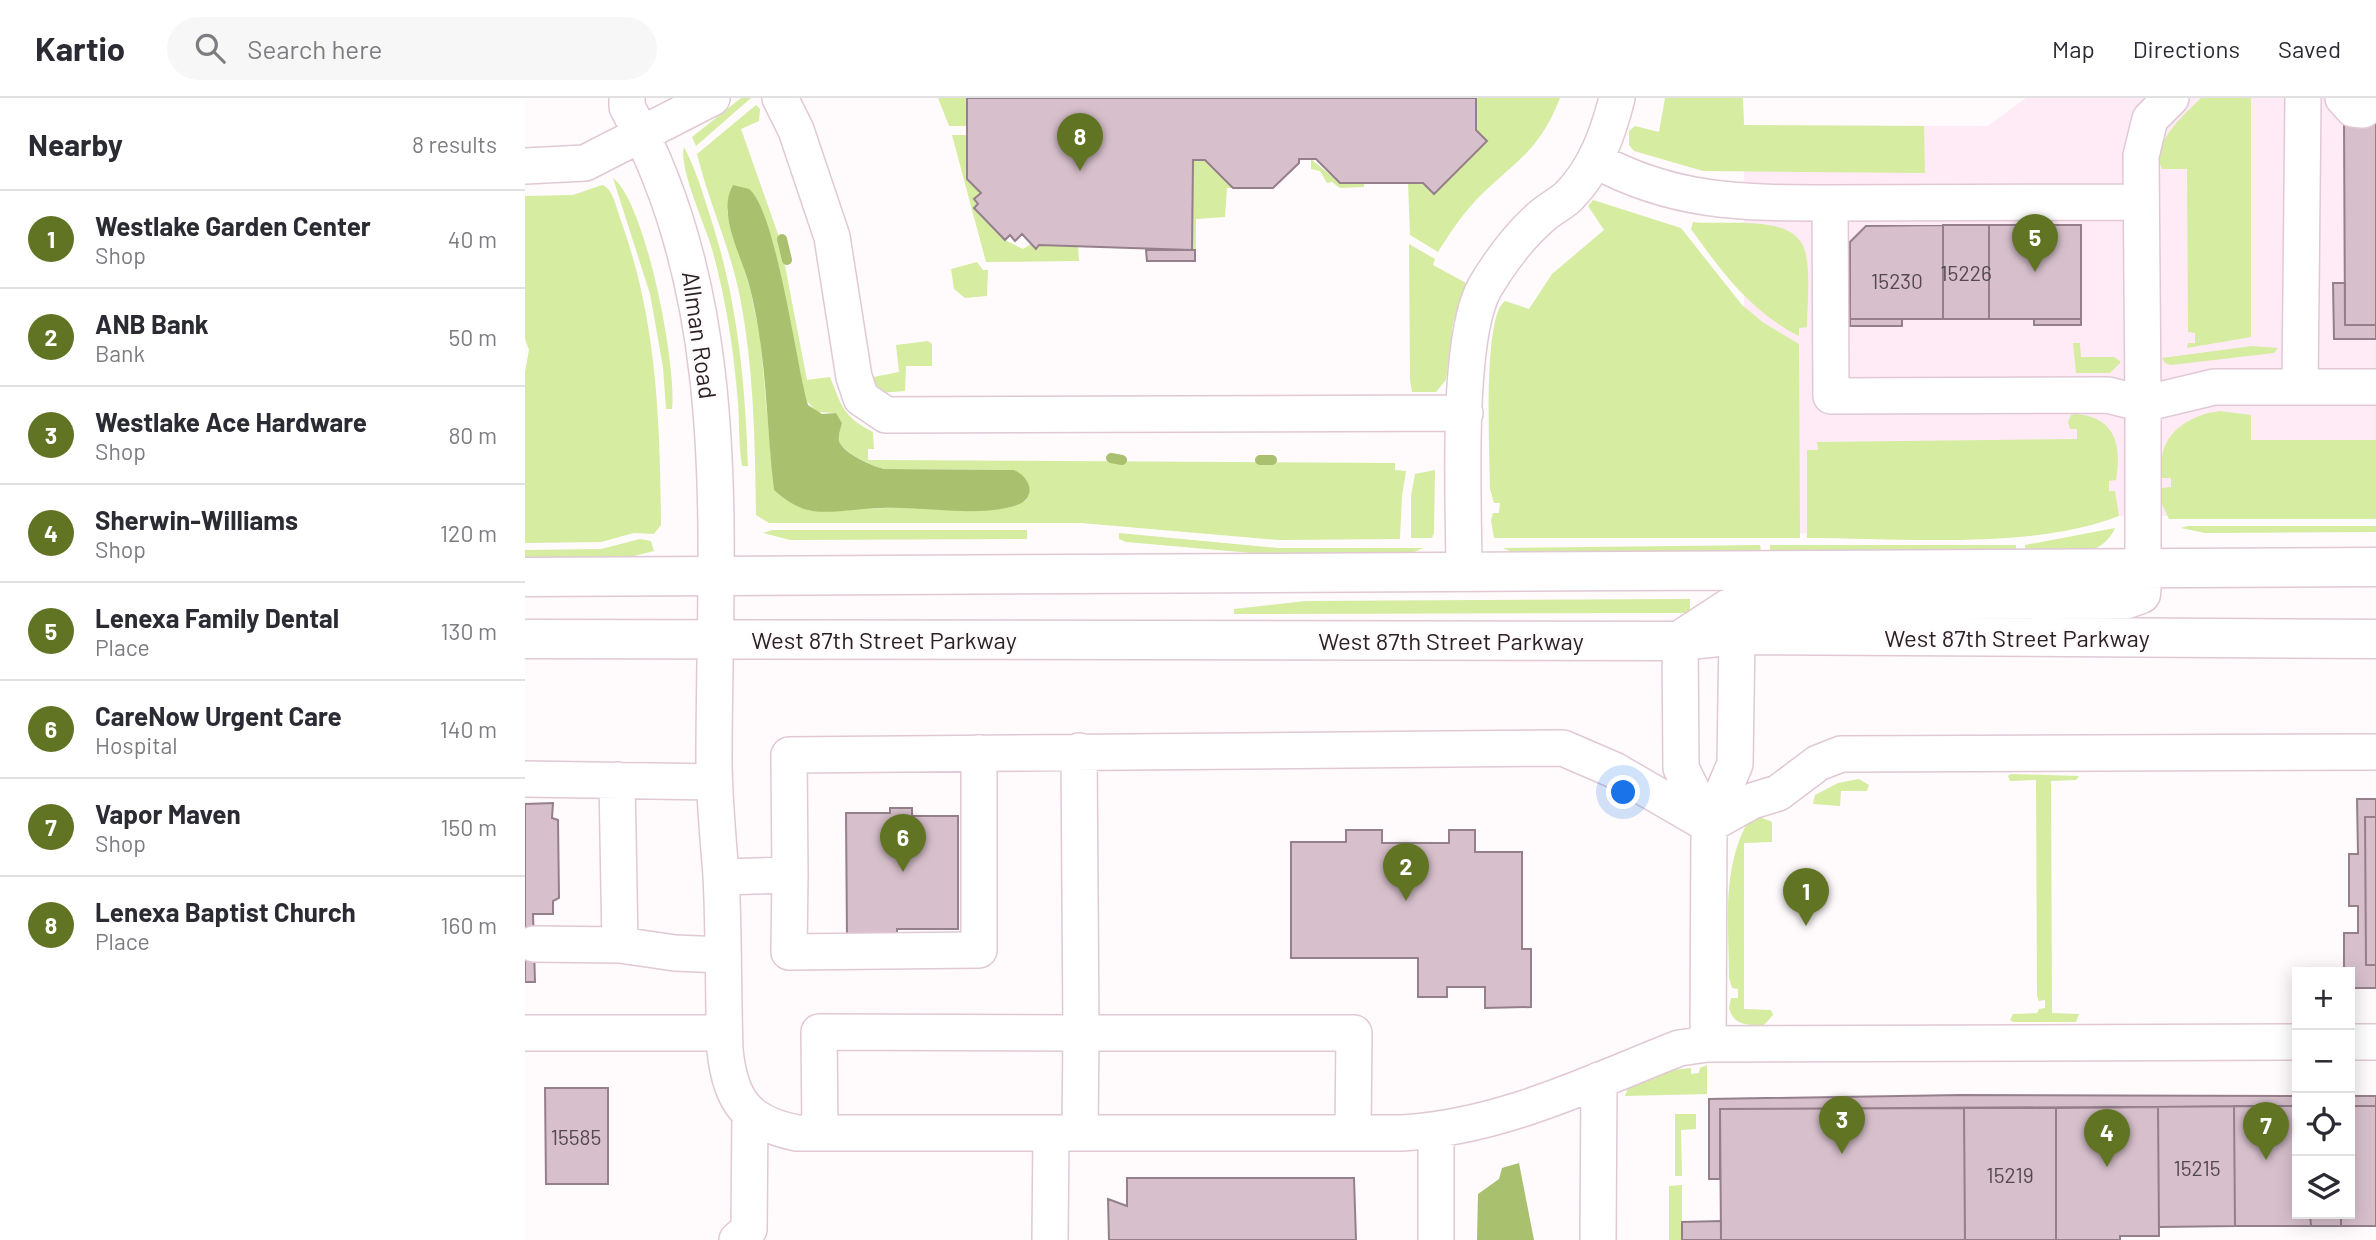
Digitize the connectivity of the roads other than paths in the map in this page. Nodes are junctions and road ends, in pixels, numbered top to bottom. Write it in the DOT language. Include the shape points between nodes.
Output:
graph roads {
  1 [pos="712,98"];
  2 [pos="780,98"];
  3 [pos="1617,98"];
  4 [pos="2171,98"];
  5 [pos="2303,98"];
  6 [pos="624,110"];
  7 [pos="1595,160"];
  8 [pos="525,166"];
  9 [pos="2140,202"];
  10 [pos="1831,203"];
  11 [pos="2300,387"];
  12 [pos="2376,387"];
  13 [pos="2143,404"];
  14 [pos="1465,413"];
  15 [pos="2376,567"];
  16 [pos="2143,569"];
  17 [pos="1464,573"];
  18 [pos="714,576"];
  19 [pos="525,577"];
  20 [pos="1737,635"];
  21 [pos="714,638"];
  22 [pos="525,639"];
  23 [pos="2376,639"];
  24 [pos="1680,641"];
  25 [pos="1079,751"];
  26 [pos="2376,752"];
  27 [pos="979,753"];
  28 [pos="525,779"];
  29 [pos="617,780"];
  30 [pos="714,782"];
  31 [pos="1709,825"];
  32 [pos="790,875"];
  33 [pos="721,877"];
  34 [pos="534,944"];
  35 [pos="620,945"];
  36 [pos="723,954"];
  37 [pos="525,1033"];
  38 [pos="724,1033"];
  39 [pos="1081,1033"];
  40 [pos="2292,1042"];
  41 [pos="2355,1042"];
  42 [pos="2376,1042"];
  43 [pos="1708,1044"];
  44 [pos="1599,1080"];
  45 [pos="750,1115"];
  46 [pos="1436,1131"];
  47 [pos="820,1133"];
  48 [pos="1066,1133"];
  49 [pos="1353,1133"];
  50 [pos="737,1240"];
  51 [pos="1050,1240"];
  52 [pos="1436,1240"];
  53 [pos="1598,1240"];
  1 -- 6 [label="street"];
  2 -- 14 [label="street" via="796,130 832,237 861,398 886,415"];
  3 -- 7 [label="street" via="1608,136"];
  4 -- 9 [label="street" via="2150,119 2141,156"];
  5 -- 11 [label="street"];
  6 -- 8 [label="street" via="585,163"];
  6 -- 18 [label="street, Allman Road" via="687,253 704,342 713,440"];
  7 -- 10 [label="street" via="1649,186 1688,197"];
  7 -- 14 [label="street" via="1568,198 1516,243 1484,289 1476,306"];
  9 -- 10 [label="street"];
  9 -- 13 [label="street"];
  10 -- 13 [label="street" via="1831,396 2108,395"];
  11 -- 12 [label="street"];
  11 -- 13 [label="street" via="2214,387"];
  13 -- 16 [label="street"];
  14 -- 17 [label="street"];
  15 -- 16 [label="main road"];
  16 -- 17 [label="main road"];
  16 -- 24 [label="main road" via="2141,594 2127,599 1753,600 1728,609"];
  17 -- 18 [label="main road"];
  18 -- 19 [label="main road"];
  18 -- 21 [label="street, Allman Road"];
  20 -- 23 [label="main road, West 87th Street Parkway"];
  20 -- 24 [label="main road, West 87th Street Parkway"];
  20 -- 31 [label="street" via="1735,764"];
  21 -- 22 [label="main road, West 87th Street Parkway"];
  21 -- 24 [label="main road, West 87th Street Parkway"];
  21 -- 30 [label="street, Allman Road"];
  24 -- 31 [label="street" via="1681,768"];
  25 -- 27 [label="street"];
  25 -- 31 [label="street" via="1563,748 1614,770"];
  25 -- 39 [label="street"];
  26 -- 31 [label="street" via="1841,754 1818,763 1778,793"];
  27 -- 32 [label="street" via="789,755"];
  27 -- 32 [label="street" via="979,950 789,952"];
  28 -- 29 [label="street"];
  29 -- 30 [label="street"];
  29 -- 35 [label="street"];
  30 -- 33 [label="street, Allman Road"];
  31 -- 43 [label="street"];
  32 -- 33 [label="street"];
  33 -- 36 [label="street, Allman Road"];
  34 -- 35 [label="street"];
  35 -- 36 [label="street"];
  36 -- 38 [label="street, Allman Road"];
  37 -- 38 [label="street"];
  38 -- 45 [label="street, Allman Road" via="727,1075 735,1096"];
  39 -- 47 [label="street" via="819,1032"];
  39 -- 48 [label="street"];
  39 -- 49 [label="street" via="1354,1033"];
  40 -- 43 [label="street"];
  41 -- 42 [label="street"];
  43 -- 44 [label="street" via="1679,1048"];
  44 -- 46 [label="street" via="1494,1120"];
  44 -- 53 [label="street"];
  45 -- 47 [label="street" via="770,1128"];
  45 -- 50 [label="street" via="750,1229"];
  46 -- 49 [label="street"];
  46 -- 52 [label="street"];
  47 -- 48 [label="street"];
  48 -- 49 [label="street"];
  48 -- 51 [label="street"];
}
